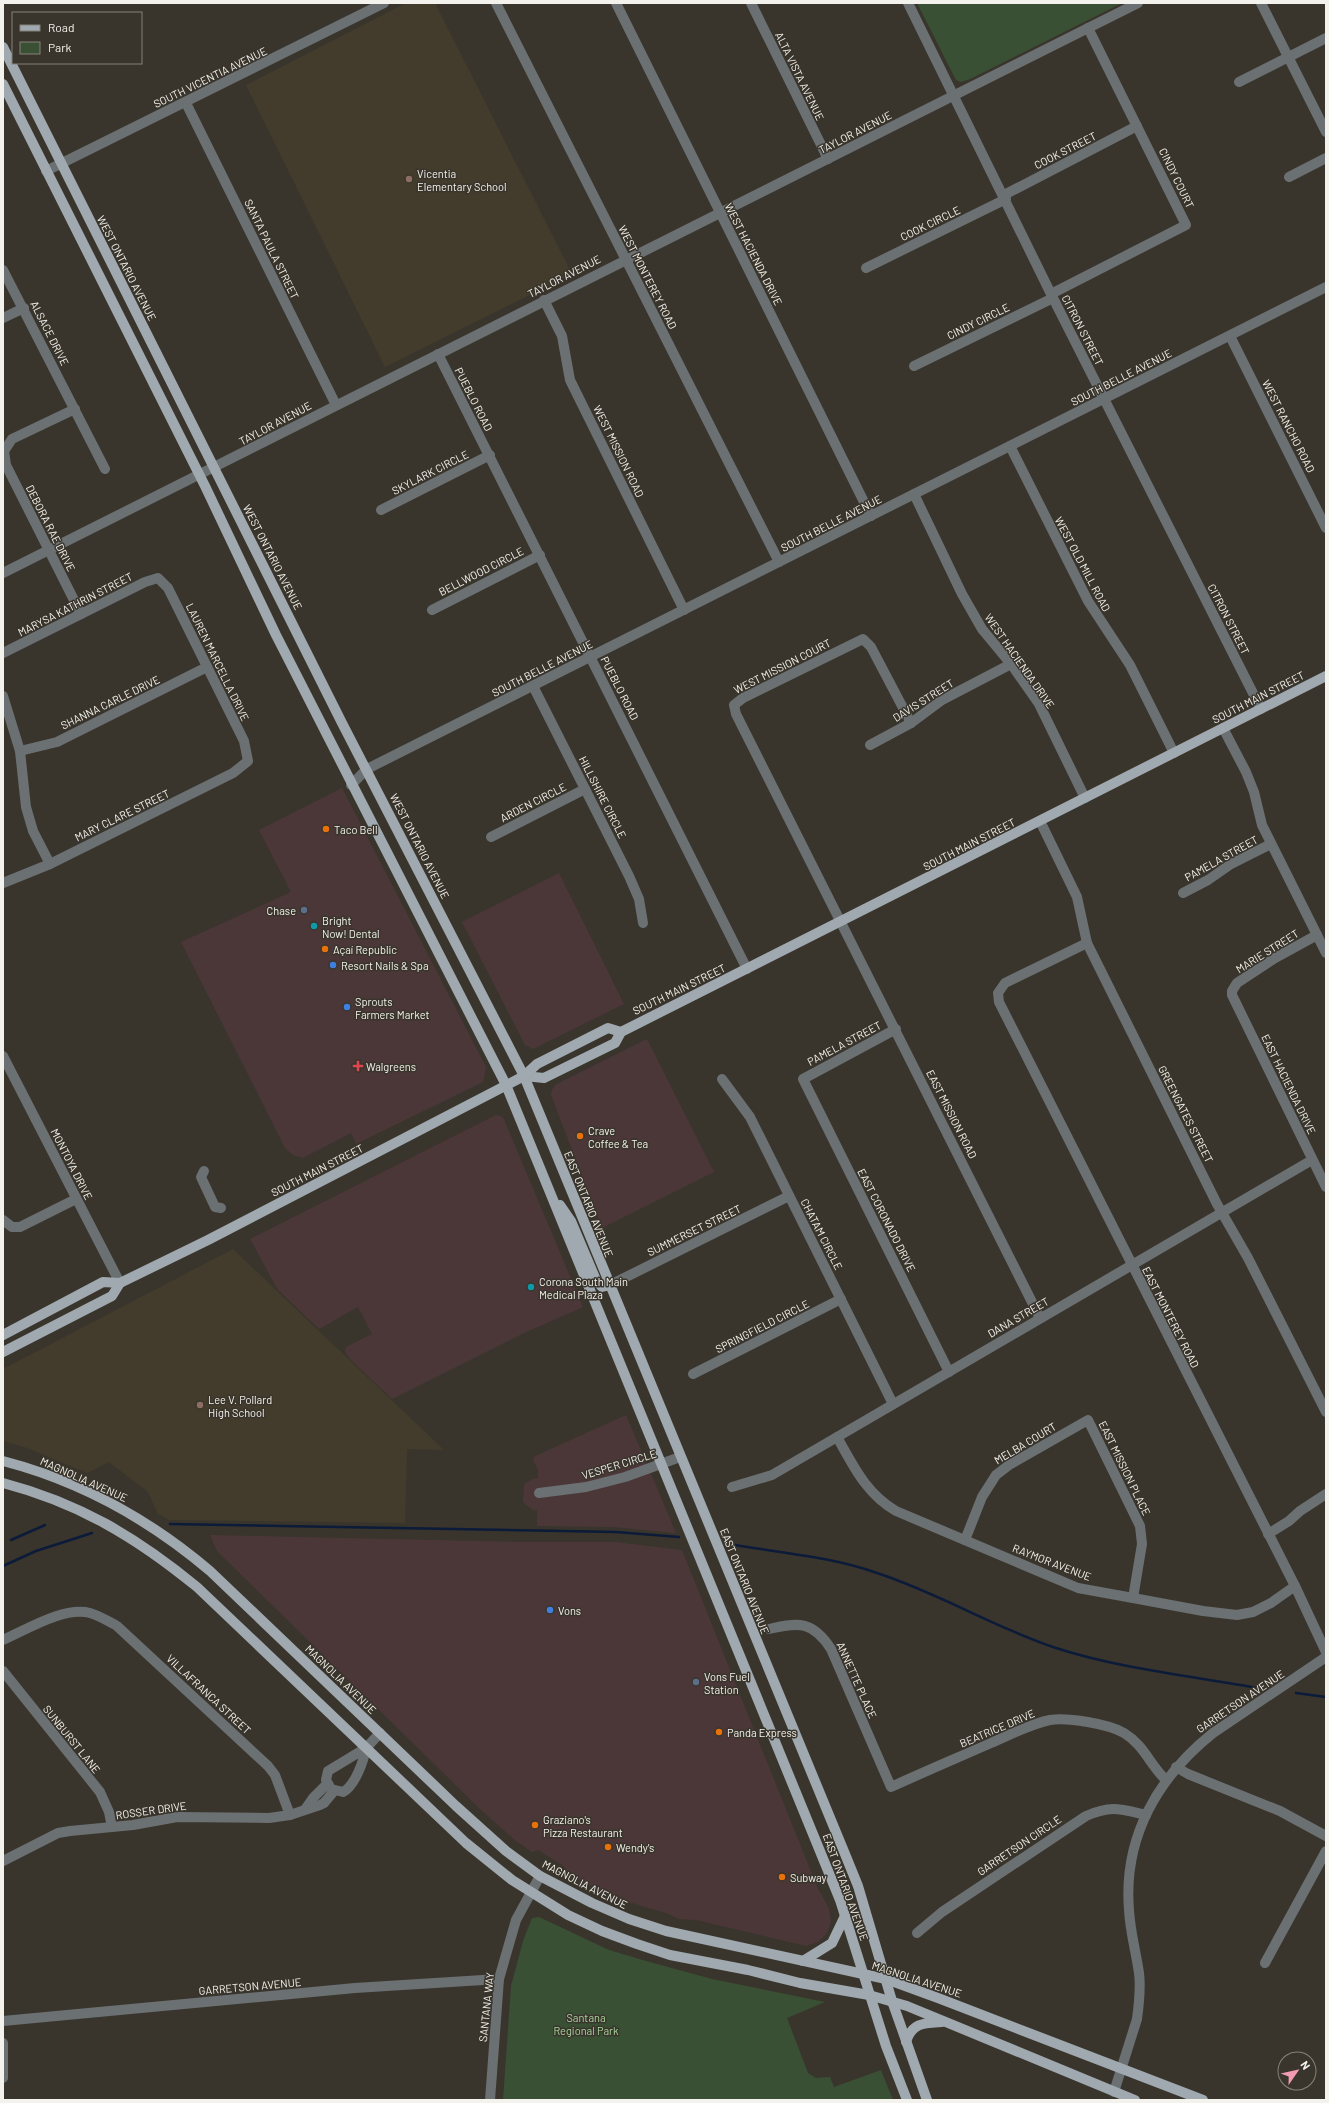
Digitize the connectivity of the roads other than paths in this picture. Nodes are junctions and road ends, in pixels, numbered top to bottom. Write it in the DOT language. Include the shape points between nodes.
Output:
graph roads {
  1 [pos="496,3"];
  2 [pos="616,3"];
  3 [pos="751,3"];
  4 [pos="908,3"];
  5 [pos="1138,3"];
  6 [pos="1261,3"];
  7 [pos="378,4"];
  8 [pos="1088,28"];
  9 [pos="1326,38"];
  10 [pos="3,47"];
  11 [pos="1287,57"];
  12 [pos="1240,82"];
  13 [pos="3,84"];
  14 [pos="955,96"];
  15 [pos="186,103"];
  16 [pos="1137,126"];
  17 [pos="1326,132"];
  18 [pos="1326,158"];
  19 [pos="828,159"];
  20 [pos="61,164"];
  21 [pos="46,171"];
  22 [pos="1289,177"];
  23 [pos="1005,197"];
  24 [pos="719,211"];
  25 [pos="626,259"];
  26 [pos="866,268"];
  27 [pos="3,270"];
  28 [pos="1326,287"];
  29 [pos="1052,296"];
  30 [pos="544,300"];
  31 [pos="24,308"];
  32 [pos="3,318"];
  33 [pos="1230,336"];
  34 [pos="438,354"];
  35 [pos="914,366"];
  36 [pos="1105,398"];
  37 [pos="336,405"];
  38 [pos="75,409"];
  39 [pos="1010,446"];
  40 [pos="490,455"];
  41 [pos="215,468"];
  42 [pos="105,469"];
  43 [pos="200,476"];
  44 [pos="914,494"];
  45 [pos="381,510"];
  46 [pos="871,516"];
  47 [pos="1326,528"];
  48 [pos="48,550"];
  49 [pos="540,555"];
  50 [pos="778,562"];
  51 [pos="3,573"];
  52 [pos="158,578"];
  53 [pos="432,610"];
  54 [pos="684,610"];
  55 [pos="81,614"];
  56 [pos="3,653"];
  57 [pos="591,657"];
  58 [pos="1011,664"];
  59 [pos="208,668"];
  60 [pos="1326,676"];
  61 [pos="533,686"];
  62 [pos="3,696"];
  63 [pos="1261,709"];
  64 [pos="911,723"];
  65 [pos="1223,728"];
  66 [pos="870,745"];
  67 [pos="20,751"];
  68 [pos="1174,753"];
  69 [pos="248,761"];
  70 [pos="367,769"];
  71 [pos="351,785"];
  72 [pos="585,789"];
  73 [pos="1085,798"];
  74 [pos="1040,821"];
  75 [pos="491,837"];
  76 [pos="1271,844"];
  77 [pos="50,864"];
  78 [pos="3,883"];
  79 [pos="1183,893"];
  80 [pos="842,921"];
  81 [pos="643,923"];
  82 [pos="1317,935"];
  83 [pos="1086,943"];
  84 [pos="1326,954"];
  85 [pos="747,969"];
  86 [pos="1232,990"];
  87 [pos="896,1029"];
  88 [pos="622,1032"];
  89 [pos="3,1056"];
  90 [pos="524,1076"];
  91 [pos="722,1079"];
  92 [pos="803,1079"];
  93 [pos="506,1085"];
  94 [pos="1312,1160"];
  95 [pos="204,1171"];
  96 [pos="1326,1187"];
  97 [pos="550,1192"];
  98 [pos="789,1196"];
  99 [pos="76,1199"];
  100 [pos="221,1208"];
  101 [pos="1222,1213"];
  102 [pos="3,1220"];
  103 [pos="1131,1265"];
  104 [pos="120,1283"];
  105 [pos="610,1285"];
  106 [pos="841,1299"];
  107 [pos="1040,1318"];
  108 [pos="3,1335"];
  109 [pos="3,1352"];
  110 [pos="949,1372"];
  111 [pos="693,1374"];
  112 [pos="893,1404"];
  113 [pos="1326,1412"];
  114 [pos="1088,1420"];
  115 [pos="837,1437"];
  116 [pos="680,1457"];
  117 [pos="3,1461"];
  118 [pos="662,1464"];
  119 [pos="3,1483"];
  120 [pos="732,1487"];
  121 [pos="539,1493"];
  122 [pos="1326,1494"];
  123 [pos="1268,1534"];
  124 [pos="965,1540"];
  125 [pos="1295,1586"];
  126 [pos="1133,1598"];
  127 [pos="769,1630"];
  128 [pos="3,1640"];
  129 [pos="1326,1652"];
  130 [pos="1326,1657"];
  131 [pos="3,1671"];
  132 [pos="380,1733"];
  133 [pos="366,1748"];
  134 [pos="1176,1767"];
  135 [pos="1166,1780"];
  136 [pos="891,1787"];
  137 [pos="331,1788"];
  138 [pos="290,1815"];
  139 [pos="1146,1816"];
  140 [pos="112,1827"];
  141 [pos="1326,1836"];
  142 [pos="1326,1851"];
  143 [pos="4,1861"];
  144 [pos="540,1876"];
  145 [pos="531,1892"];
  146 [pos="845,1916"];
  147 [pos="917,1933"];
  148 [pos="803,1962"];
  149 [pos="1265,1962"];
  150 [pos="864,1974"];
  151 [pos="499,1979"];
  152 [pos="886,1979"];
  153 [pos="870,1995"];
  154 [pos="892,2001"];
  155 [pos="3,2021"];
  156 [pos="946,2022"];
  157 [pos="906,2042"];
  158 [pos="3,2043"];
  159 [pos="1122,2068"];
  160 [pos="3,2078"];
  161 [pos="1114,2092"];
  162 [pos="490,2100"];
  163 [pos="907,2100"];
  164 [pos="927,2100"];
  165 [pos="1135,2100"];
  166 [pos="1203,2100"];
  1 -- 25 [label="street, WEST MONTEREY ROAD"];
  2 -- 24 [label="street, WEST HACIENDA DRIVE"];
  3 -- 19 [label="street, ALTA VISTA AVENUE"];
  4 -- 14 [label="street, CITRON STREET"];
  5 -- 8 [label="street, TAYLOR AVENUE"];
  6 -- 11 [label="street"];
  7 -- 15 [label="street, SOUTH VICENTIA AVENUE"];
  8 -- 14 [label="street, TAYLOR AVENUE"];
  8 -- 16 [label="street, CINDY COURT"];
  9 -- 11 [label="street"];
  10 -- 20 [label="main road, WEST ONTARIO AVENUE"];
  11 -- 12 [label="street"];
  11 -- 17 [label="street"];
  13 -- 21 [label="main road"];
  14 -- 19 [label="street, TAYLOR AVENUE"];
  14 -- 23 [label="street, CITRON STREET"];
  15 -- 20 [label="street, SOUTH VICENTIA AVENUE"];
  15 -- 37 [label="street, SANTA PAULA STREET"];
  16 -- 23 [label="street, COOK STREET"];
  16 -- 29 [label="street, CINDY COURT" via="1186,225"];
  18 -- 22 [label="street"];
  19 -- 24 [label="street, TAYLOR AVENUE"];
  20 -- 21 [label="street, SOUTH VICENTIA AVENUE"];
  20 -- 41 [label="main road, WEST ONTARIO AVENUE"];
  21 -- 43 [label="main road"];
  23 -- 26 [label="street, COOK CIRCLE"];
  23 -- 29 [label="street, CITRON STREET"];
  24 -- 25 [label="street, TAYLOR AVENUE"];
  24 -- 46 [label="street, WEST HACIENDA DRIVE"];
  25 -- 30 [label="street, TAYLOR AVENUE"];
  25 -- 50 [label="street, WEST MONTEREY ROAD"];
  27 -- 31 [label="street, ALSACE DRIVE"];
  28 -- 33 [label="street, SOUTH BELLE AVENUE"];
  29 -- 35 [label="street, CINDY CIRCLE"];
  29 -- 36 [label="street, CITRON STREET"];
  30 -- 34 [label="street, TAYLOR AVENUE"];
  30 -- 54 [label="street, WEST MISSION ROAD" via="562,336 570,380"];
  31 -- 32 [label="street"];
  31 -- 38 [label="street, ALSACE DRIVE"];
  33 -- 36 [label="street, SOUTH BELLE AVENUE"];
  33 -- 47 [label="street, WEST RANCHO ROAD"];
  34 -- 37 [label="street, TAYLOR AVENUE"];
  34 -- 40 [label="street, PUEBLO ROAD"];
  36 -- 39 [label="street, SOUTH BELLE AVENUE"];
  36 -- 63 [label="street, CITRON STREET"];
  37 -- 41 [label="street, TAYLOR AVENUE"];
  38 -- 42 [label="street, ALSACE DRIVE"];
  38 -- 48 [label="street, DEBORA RAE DRIVE" via="12,439 4,451 6,465"];
  39 -- 44 [label="street, SOUTH BELLE AVENUE"];
  39 -- 68 [label="street, WEST OLD MILL ROAD" via="1088,601 1130,665"];
  40 -- 45 [label="street, SKYLARK CIRCLE"];
  40 -- 49 [label="street, PUEBLO ROAD"];
  41 -- 43 [label="street, TAYLOR AVENUE"];
  41 -- 70 [label="main road, WEST ONTARIO AVENUE"];
  43 -- 48 [label="street, TAYLOR AVENUE"];
  43 -- 71 [label="main road"];
  44 -- 46 [label="street, SOUTH BELLE AVENUE"];
  44 -- 58 [label="street, WEST HACIENDA DRIVE" via="962,594 979,623"];
  46 -- 50 [label="street, SOUTH BELLE AVENUE"];
  48 -- 51 [label="street, TAYLOR AVENUE"];
  48 -- 55 [label="street, DEBORA RAE DRIVE"];
  49 -- 53 [label="street, BELLWOOD CIRCLE"];
  49 -- 57 [label="street, PUEBLO ROAD"];
  50 -- 54 [label="street, SOUTH BELLE AVENUE"];
  52 -- 55 [label="street, MARYSA KATHRIN STREET"];
  52 -- 59 [label="street, LAUREN MARCELLA DRIVE" via="168,588"];
  54 -- 57 [label="street, SOUTH BELLE AVENUE"];
  55 -- 56 [label="street, MARYSA KATHRIN STREET"];
  57 -- 61 [label="street, SOUTH BELLE AVENUE"];
  57 -- 85 [label="street, PUEBLO ROAD"];
  58 -- 64 [label="street, DAVIS STREET" via="942,700"];
  58 -- 73 [label="street, WEST HACIENDA DRIVE" via="1039,704"];
  59 -- 67 [label="street, SHANNA CARLE DRIVE" via="57,742"];
  59 -- 69 [label="street, LAUREN MARCELLA DRIVE" via="244,741"];
  60 -- 63 [label="main road, SOUTH MAIN STREET"];
  61 -- 70 [label="street, SOUTH BELLE AVENUE"];
  61 -- 72 [label="street, HILLSHIRE CIRCLE"];
  62 -- 67 [label="street"];
  63 -- 65 [label="main road, SOUTH MAIN STREET"];
  64 -- 66 [label="street, DAVIS STREET"];
  64 -- 80 [label="street, WEST MISSION COURT" via="871,647 863,639 743,698 734,705 736,714"];
  65 -- 68 [label="main road, SOUTH MAIN STREET"];
  65 -- 76 [label="street" via="1246,772 1262,825"];
  67 -- 77 [label="street" via="26,808 33,831"];
  68 -- 73 [label="main road, SOUTH MAIN STREET"];
  69 -- 77 [label="street, MARY CLARE STREET" via="233,773"];
  70 -- 71 [label="street, SOUTH BELLE AVENUE"];
  70 -- 90 [label="main road, WEST ONTARIO AVENUE"];
  71 -- 93 [label="main road"];
  72 -- 75 [label="street, ARDEN CIRCLE"];
  72 -- 81 [label="street, HILLSHIRE CIRCLE" via="629,876 638,899"];
  73 -- 74 [label="main road, SOUTH MAIN STREET"];
  74 -- 80 [label="main road, SOUTH MAIN STREET"];
  74 -- 83 [label="street, GREENGATES STREET" via="1077,897"];
  76 -- 79 [label="street, PAMELA STREET"];
  76 -- 82 [label="street"];
  77 -- 78 [label="street, MARY CLARE STREET"];
  80 -- 85 [label="main road, SOUTH MAIN STREET"];
  80 -- 87 [label="street, EAST MISSION ROAD"];
  82 -- 84 [label="street"];
  82 -- 86 [label="street, MARIE STREET" via="1275,958 1237,983"];
  83 -- 101 [label="street, GREENGATES STREET"];
  83 -- 103 [label="street, EAST MONTEREY ROAD" via="1005,983 998,992 999,1002"];
  85 -- 88 [label="main road, SOUTH MAIN STREET"];
  86 -- 94 [label="street, EAST HACIENDA DRIVE" via="1232,995"];
  87 -- 92 [label="street, PAMELA STREET"];
  87 -- 107 [label="street, EAST MISSION ROAD"];
  88 -- 90 [label="main road, SOUTH MAIN STREET" via="608,1028 537,1064"];
  88 -- 90 [label="main road, SOUTH MAIN STREET" via="615,1043 544,1078"];
  89 -- 99 [label="street, MONTOYA DRIVE"];
  90 -- 93 [label="main road, SOUTH MAIN STREET"];
  90 -- 105 [label="main road, EAST ONTARIO AVENUE"];
  91 -- 98 [label="street, CHATAM CIRCLE" via="750,1117"];
  92 -- 110 [label="street, EAST CORONADO DRIVE"];
  93 -- 97 [label="main road, EAST ONTARIO AVENUE"];
  93 -- 104 [label="main road, SOUTH MAIN STREET"];
  94 -- 96 [label="street, EAST HACIENDA DRIVE"];
  94 -- 101 [label="street, DANA STREET"];
  95 -- 100 [label="street" via="201,1177 215,1207"];
  97 -- 105 [label="main road" via="571,1221 596,1280 602,1287"];
  97 -- 118 [label="main road, EAST ONTARIO AVENUE"];
  98 -- 105 [label="street, SUMMERSET STREET"];
  98 -- 106 [label="street, CHATAM CIRCLE"];
  99 -- 102 [label="street" via="20,1227 12,1227"];
  99 -- 104 [label="street, MONTOYA DRIVE"];
  101 -- 103 [label="street, DANA STREET"];
  101 -- 113 [label="street, GREENGATES STREET" via="1248,1258"];
  103 -- 107 [label="street, DANA STREET"];
  103 -- 123 [label="street, EAST MONTEREY ROAD"];
  104 -- 108 [label="main road, SOUTH MAIN STREET" via="103,1282"];
  104 -- 109 [label="main road, SOUTH MAIN STREET" via="112,1296"];
  105 -- 116 [label="main road, EAST ONTARIO AVENUE"];
  106 -- 111 [label="street, SPRINGFIELD CIRCLE"];
  106 -- 112 [label="street, CHATAM CIRCLE"];
  107 -- 110 [label="street, DANA STREET"];
  110 -- 112 [label="street, DANA STREET"];
  112 -- 115 [label="street, DANA STREET"];
  114 -- 124 [label="street, MELBA COURT" via="996,1475 982,1497"];
  114 -- 126 [label="street, EAST MISSION PLACE" via="1140,1526 1142,1544"];
  115 -- 120 [label="street, DANA STREET" via="772,1475"];
  115 -- 124 [label="street, RAYMOR AVENUE" via="866,1487 881,1503"];
  116 -- 118 [label="street, VESPER CIRCLE"];
  116 -- 152 [label="main road, EAST ONTARIO AVENUE" via="853,1873"];
  117 -- 132 [label="main road, MAGNOLIA AVENUE" via="54,1477 100,1498 171,1540 210,1571"];
  118 -- 121 [label="street, VESPER CIRCLE" via="586,1487"];
  118 -- 146 [label="main road, EAST ONTARIO AVENUE"];
  119 -- 133 [label="main road" via="46,1496 95,1517 165,1561 196,1586"];
  122 -- 123 [label="street"];
  123 -- 125 [label="street, EAST MONTEREY ROAD"];
  124 -- 126 [label="street, RAYMOR AVENUE" via="1078,1588"];
  125 -- 126 [label="street, RAYMOR AVENUE" via="1253,1612 1237,1615"];
  125 -- 129 [label="street, EAST MONTEREY ROAD"];
  127 -- 136 [label="street, ANNETTE PLACE" via="789,1624 802,1624 824,1638"];
  128 -- 138 [label="street, VILLAFRANCA STREET" via="60,1615 77,1612 88,1613 118,1626 268,1766 275,1775"];
  130 -- 134 [label="street, GARRETSON AVENUE" via="1213,1732"];
  131 -- 140 [label="street, SUNBURST LANE" via="100,1792 109,1812"];
  132 -- 133 [label="street, ROSSER DRIVE"];
  132 -- 144 [label="main road, MAGNOLIA AVENUE" via="483,1831"];
  133 -- 137 [label="street, ROSSER DRIVE" via="331,1768 326,1775"];
  133 -- 137 [label="street, ROSSER DRIVE" via="363,1766 350,1787 343,1792"];
  133 -- 145 [label="main road" via="466,1843"];
  134 -- 135 [label="street, GARRETSON AVENUE"];
  134 -- 141 [label="street" via="1280,1811"];
  135 -- 136 [label="street, BEATRICE DRIVE" via="1144,1751 1123,1732 1061,1719 1023,1729"];
  135 -- 139 [label="street, GARRETSON AVENUE"];
  137 -- 138 [label="street, ROSSER DRIVE" via="313,1798 306,1808"];
  138 -- 140 [label="street, ROSSER DRIVE" via="269,1818 177,1817"];
  139 -- 147 [label="street, GARRETSON CIRCLE" via="1113,1808 1086,1816 942,1912"];
  139 -- 159 [label="street, GARRETSON AVENUE" via="1135,1847 1129,1887 1129,1910 1139,1974 1139,2007"];
  140 -- 143 [label="street, ROSSER DRIVE" via="58,1833"];
  142 -- 149 [label="street"];
  144 -- 145 [label="street, SANTANA WAY"];
  144 -- 148 [label="main road, MAGNOLIA AVENUE" via="629,1919 666,1931"];
  145 -- 151 [label="street, SANTANA WAY" via="516,1920"];
  145 -- 153 [label="main road" via="568,1915 602,1931 670,1955"];
  146 -- 148 [label="main road" via="832,1943"];
  146 -- 150 [label="main road, EAST ONTARIO AVENUE"];
  148 -- 150 [label="main road, MAGNOLIA AVENUE"];
  150 -- 152 [label="main road, MAGNOLIA AVENUE"];
  150 -- 153 [label="main road, EAST ONTARIO AVENUE"];
  151 -- 155 [label="street, GARRETSON AVENUE" via="355,1988"];
  151 -- 162 [label="street, SANTANA WAY"];
  152 -- 154 [label="main road, EAST ONTARIO AVENUE"];
  152 -- 159 [label="main road, MAGNOLIA AVENUE"];
  153 -- 154 [label="main road"];
  153 -- 163 [label="main road, EAST ONTARIO AVENUE"];
  154 -- 156 [label="main road"];
  154 -- 157 [label="main road, EAST ONTARIO AVENUE"];
  156 -- 157 [label="main road" via="924,2022 908,2035"];
  156 -- 161 [label="main road"];
  157 -- 164 [label="main road, EAST ONTARIO AVENUE"];
  158 -- 160 [label="street"];
  159 -- 161 [label="street, GARRETSON AVENUE"];
  159 -- 166 [label="main road, MAGNOLIA AVENUE"];
  161 -- 165 [label="main road"];
}
